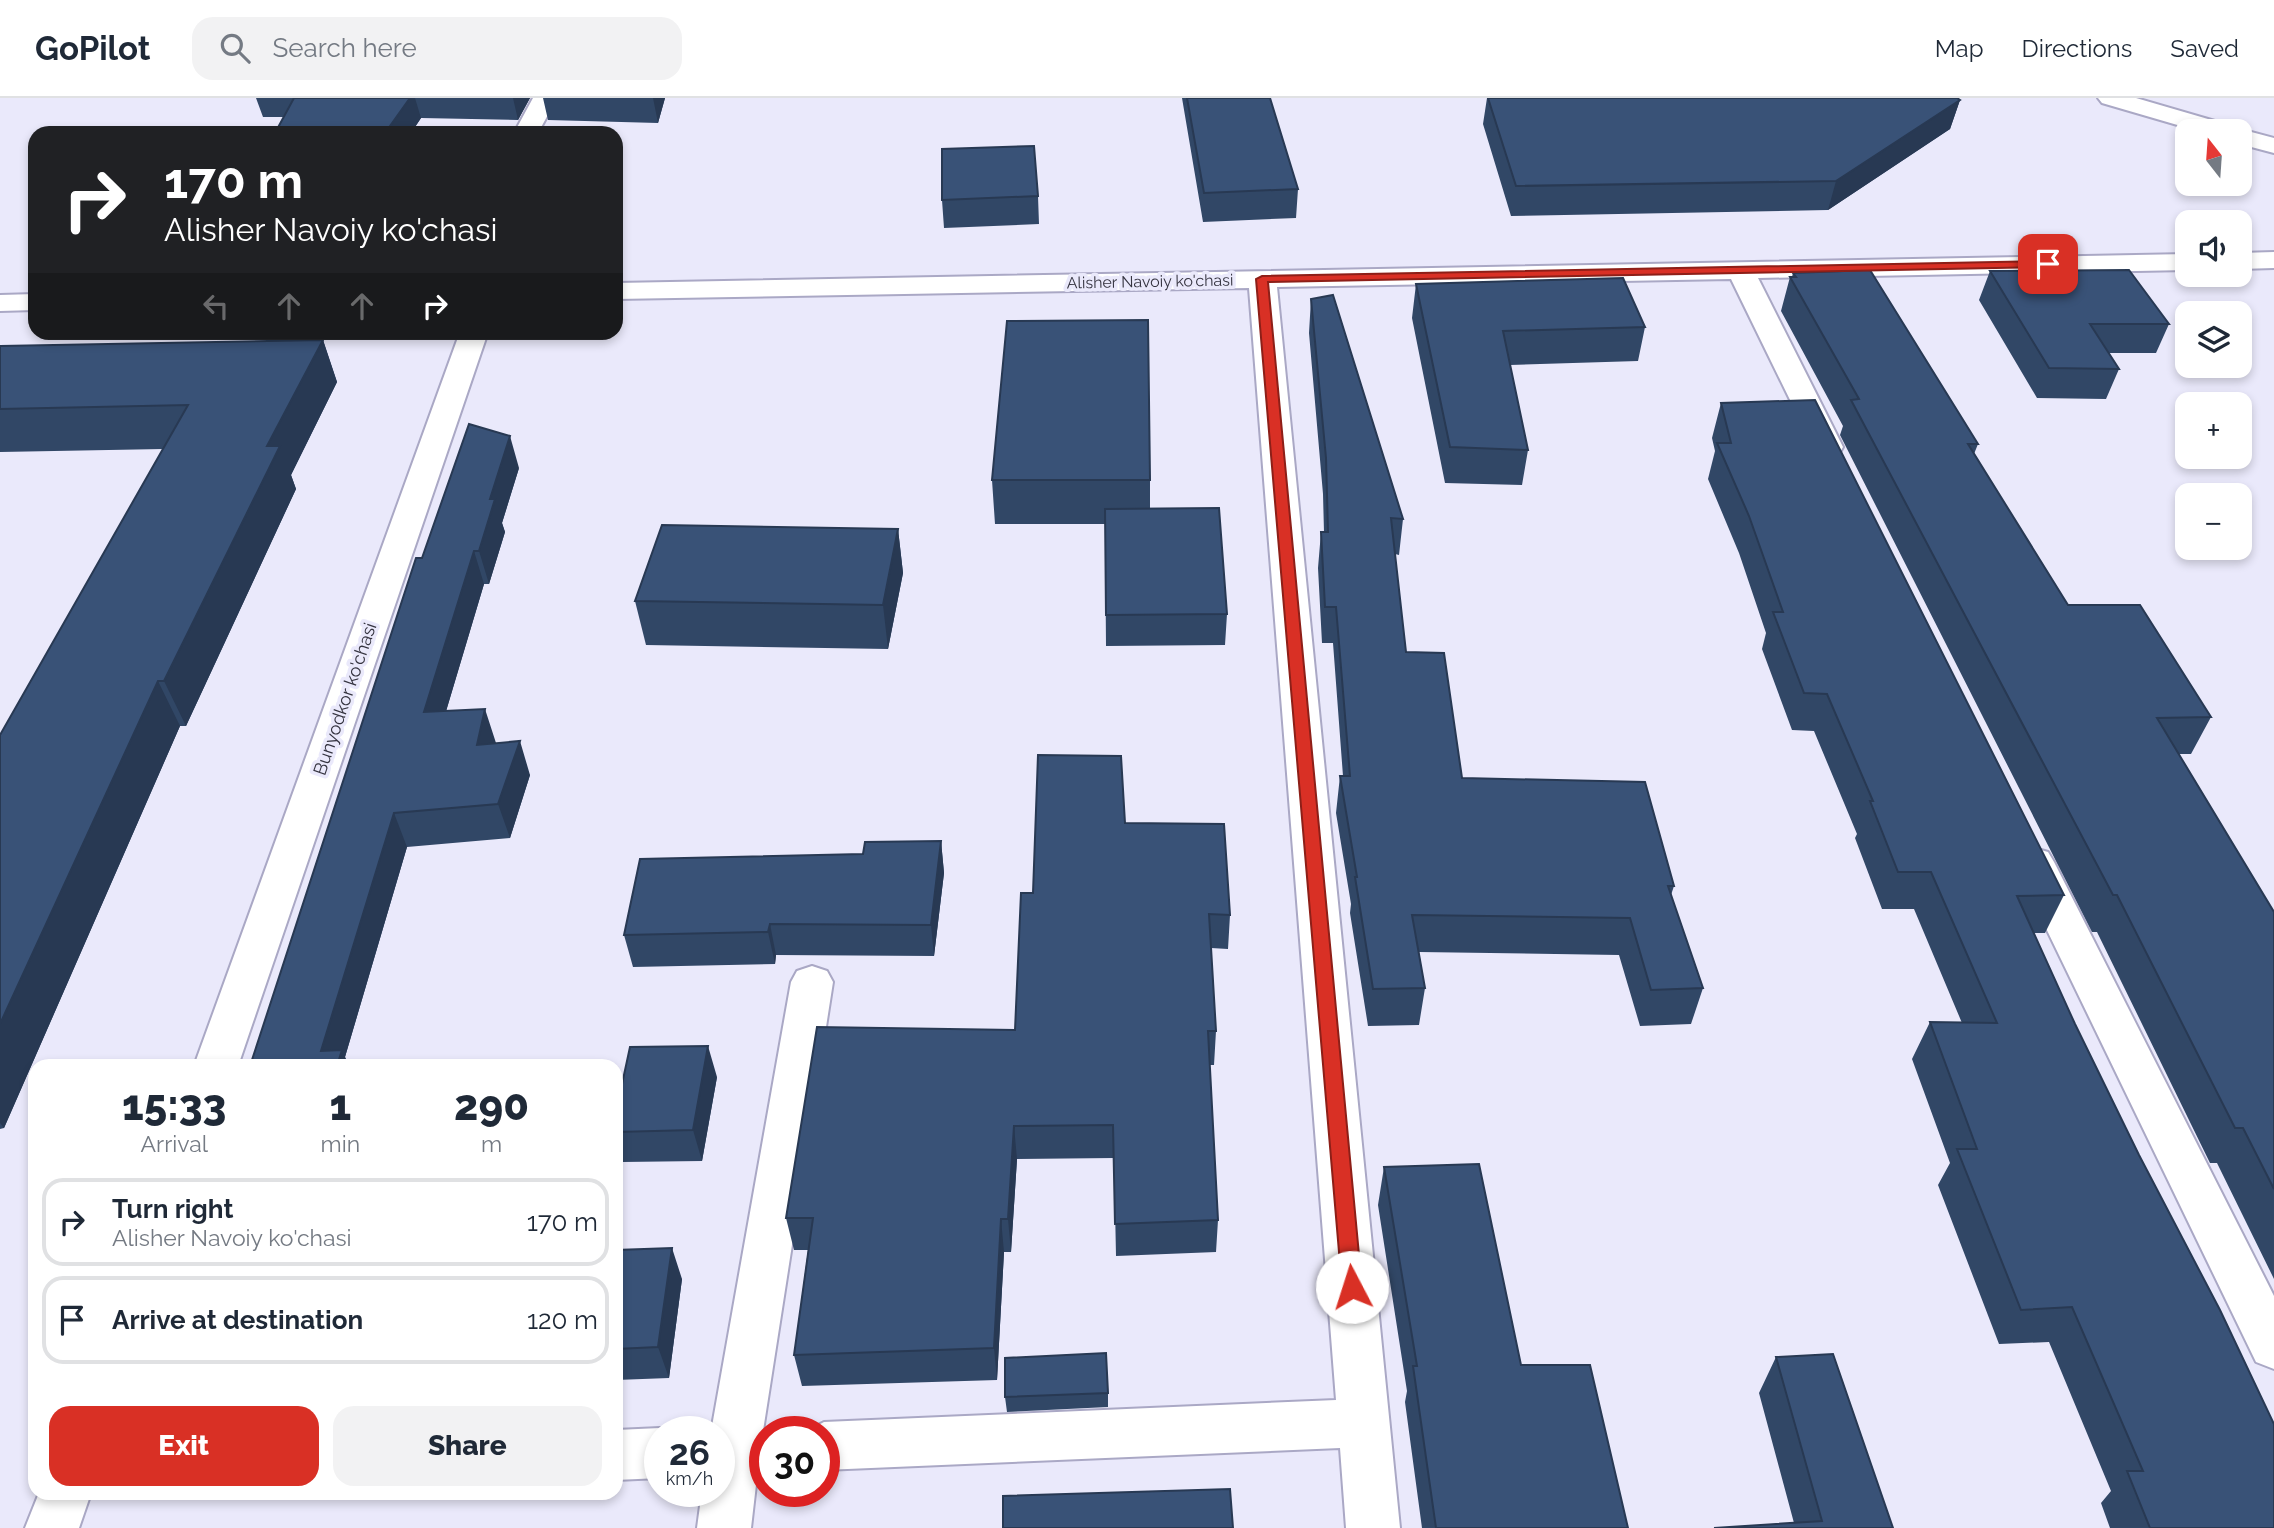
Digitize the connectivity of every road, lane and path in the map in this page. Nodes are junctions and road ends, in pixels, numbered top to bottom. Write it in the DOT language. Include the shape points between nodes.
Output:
graph roads {
  1 [pos="545,98"];
  2 [pos="2110,98"];
  3 [pos="2182,119"];
  4 [pos="530,126"];
  5 [pos="2252,140"];
  6 [pos="2274,146"];
  7 [pos="2274,260"];
  8 [pos="2252,261"];
  9 [pos="2175,262"];
  10 [pos="1740,270"];
  11 [pos="1262,279"];
  12 [pos="623,291"];
  13 [pos="28,302"];
  14 [pos="0,303"];
  15 [pos="471,340"];
  16 [pos="1845,483"];
  17 [pos="2019,833"];
  18 [pos="812,982"];
  19 [pos="218,1059"];
  20 [pos="2274,1346"];
  21 [pos="1364,1423"];
  22 [pos="840,1445"];
  23 [pos="739,1450"];
  24 [pos="644,1454"];
  25 [pos="623,1455"];
  26 [pos="62,1500"];
  27 [pos="52,1528"];
  28 [pos="724,1528"];
  29 [pos="1373,1528"];
  1 -- 4 [label="street"];
  2 -- 3 [label="street"];
  5 -- 6 [label="street"];
  7 -- 8 [label="street"];
  9 -- 10 [label="street, Alisher Navoiy ko'chasi"];
  10 -- 11 [label="street, Alisher Navoiy ko'chasi"];
  10 -- 16 [label="street"];
  11 -- 12 [label="street, Alisher Navoiy ko'chasi"];
  11 -- 21 [label="street"];
  13 -- 14 [label="street"];
  15 -- 19 [label="street, Bunyodkor ko'chasi"];
  17 -- 20 [label="street"];
  18 -- 23 [label="street"];
  21 -- 22 [label="street"];
  21 -- 29 [label="street"];
  23 -- 28 [label="street"];
  24 -- 25 [label="street"];
  26 -- 27 [label="street"];
}
